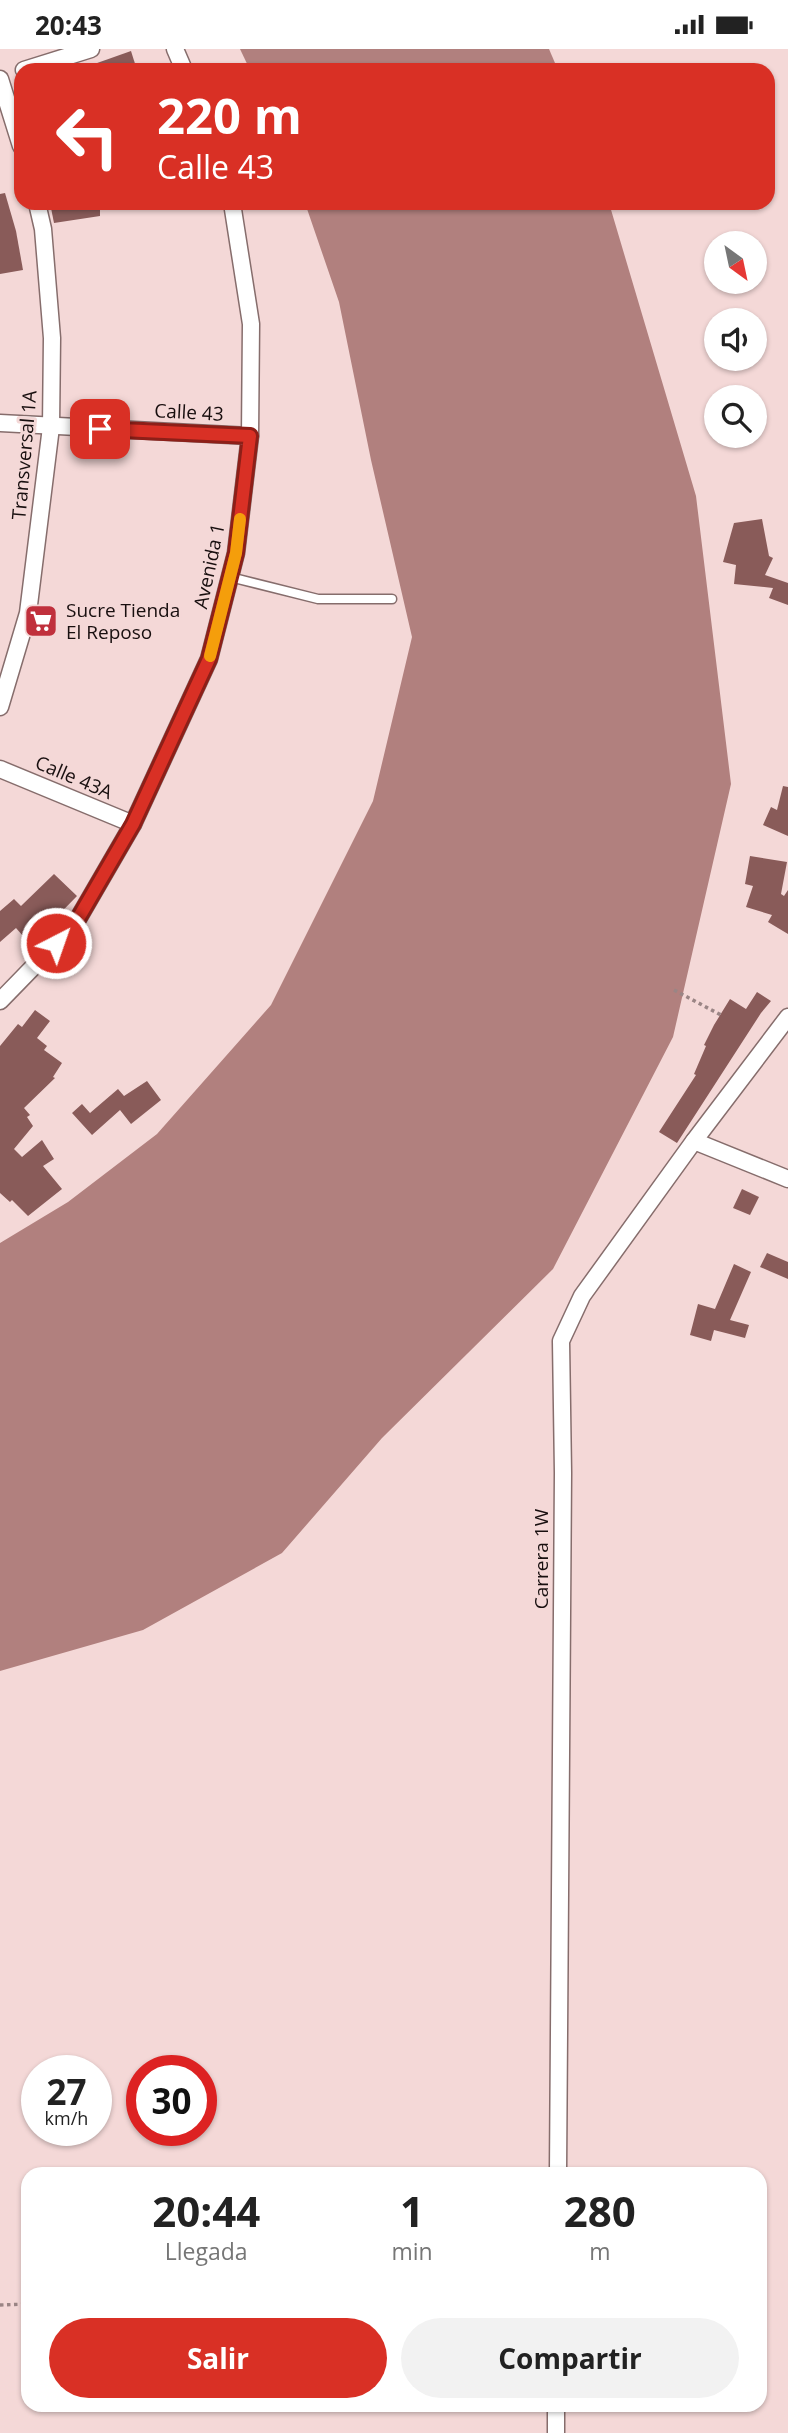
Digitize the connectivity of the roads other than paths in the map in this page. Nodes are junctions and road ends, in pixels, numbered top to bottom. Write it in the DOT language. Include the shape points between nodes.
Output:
graph roads {
  1 [pos="91,49"];
  2 [pos="45,63"];
  3 [pos="0,78"];
  4 [pos="14,123"];
  5 [pos="39,210"];
  6 [pos="233,210"];
  7 [pos="0,423"];
  8 [pos="51,427"];
  9 [pos="250,436"];
  10 [pos="230,577"];
  11 [pos="392,599"];
  12 [pos="0,707"];
  13 [pos="0,769"];
  14 [pos="133,824"];
  15 [pos="0,1001"];
  16 [pos="788,1017"];
  17 [pos="694,1141"];
  18 [pos="788,1179"];
  19 [pos="558,2167"];
  20 [pos="556,2412"];
  21 [pos="556,2433"];
  1 -- 2 [label="street"];
  3 -- 4 [label="street"];
  5 -- 8 [label="street, Transversal 1A" via="52,338"];
  6 -- 9 [label="street, Avenida 1" via="251,324"];
  7 -- 8 [label="street, Calle 43"];
  8 -- 9 [label="street, Calle 43"];
  8 -- 12 [label="street, Transversal 1A" via="28,613"];
  9 -- 10 [label="street, Avenida 1"];
  10 -- 11 [label="lane" via="318,599"];
  10 -- 14 [label="street, Avenida 1" via="209,659"];
  13 -- 14 [label="street, Calle 43A"];
  14 -- 15 [label="street, Avenida 1" via="75,924"];
  16 -- 17 [label="street, Carrera 1W"];
  17 -- 18 [label="street"];
  17 -- 19 [label="street, Carrera 1W" via="582,1296 561,1341"];
  20 -- 21 [label="street"];
}
